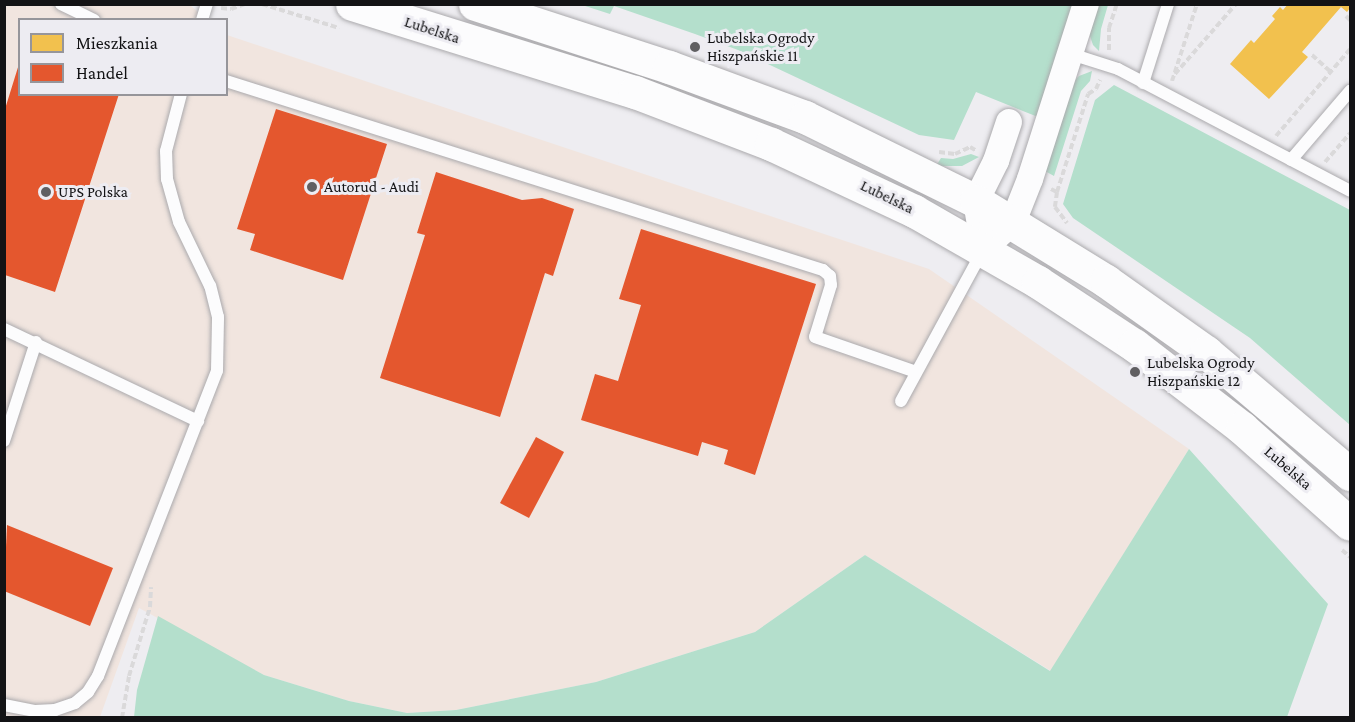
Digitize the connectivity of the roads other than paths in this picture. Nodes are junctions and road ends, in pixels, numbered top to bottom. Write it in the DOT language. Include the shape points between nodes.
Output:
graph roads {
  1 [pos="61,4"];
  2 [pos="475,4"];
  3 [pos="1086,4"];
  4 [pos="1168,4"];
  5 [pos="347,17"];
  6 [pos="90,18"];
  7 [pos="598,43"];
  8 [pos="1071,54"];
  9 [pos="588,79"];
  10 [pos="228,82"];
  11 [pos="1143,83"];
  12 [pos="1350,91"];
  13 [pos="180,96"];
  14 [pos="1010,122"];
  15 [pos="1291,160"];
  16 [pos="1350,191"];
  17 [pos="976,201"];
  18 [pos="1013,222"];
  19 [pos="984,248"];
  20 [pos="4,329"];
  21 [pos="36,342"];
  22 [pos="916,372"];
  23 [pos="901,401"];
  24 [pos="198,420"];
  25 [pos="4,441"];
  26 [pos="1350,474"];
  27 [pos="1350,524"];
  28 [pos="4,705"];
  1 -- 6 [label="lane"];
  2 -- 7 [label="main road"];
  3 -- 8 [label="street"];
  4 -- 11 [label="lane"];
  5 -- 9 [label="main road, Lubelska"];
  7 -- 9 [label="main road" via="587,50 584,58"];
  7 -- 17 [label="main road" via="805,117"];
  8 -- 11 [label="lane"];
  8 -- 18 [label="street"];
  9 -- 19 [label="main road, Lubelska" via="635,92 771,144 872,189"];
  10 -- 22 [label="lane" via="823,270 830,276 831,285 815,337"];
  11 -- 15 [label="lane"];
  12 -- 15 [label="lane"];
  13 -- 24 [label="lane" via="166,151 166,178 179,222 210,286 220,344 217,370"];
  14 -- 17 [label="street"];
  15 -- 16 [label="lane"];
  17 -- 18 [label="main road"];
  17 -- 19 [label="street"];
  18 -- 19 [label="street"];
  18 -- 26 [label="main road" via="1206,351"];
  19 -- 22 [label="lane"];
  19 -- 27 [label="main road, Lubelska" via="1134,345 1242,428"];
  20 -- 21 [label="lane"];
  21 -- 24 [label="lane"];
  21 -- 25 [label="lane"];
  22 -- 23 [label="lane"];
  24 -- 28 [label="lane" via="142,568 88,692 75,703 54,710"];
}
